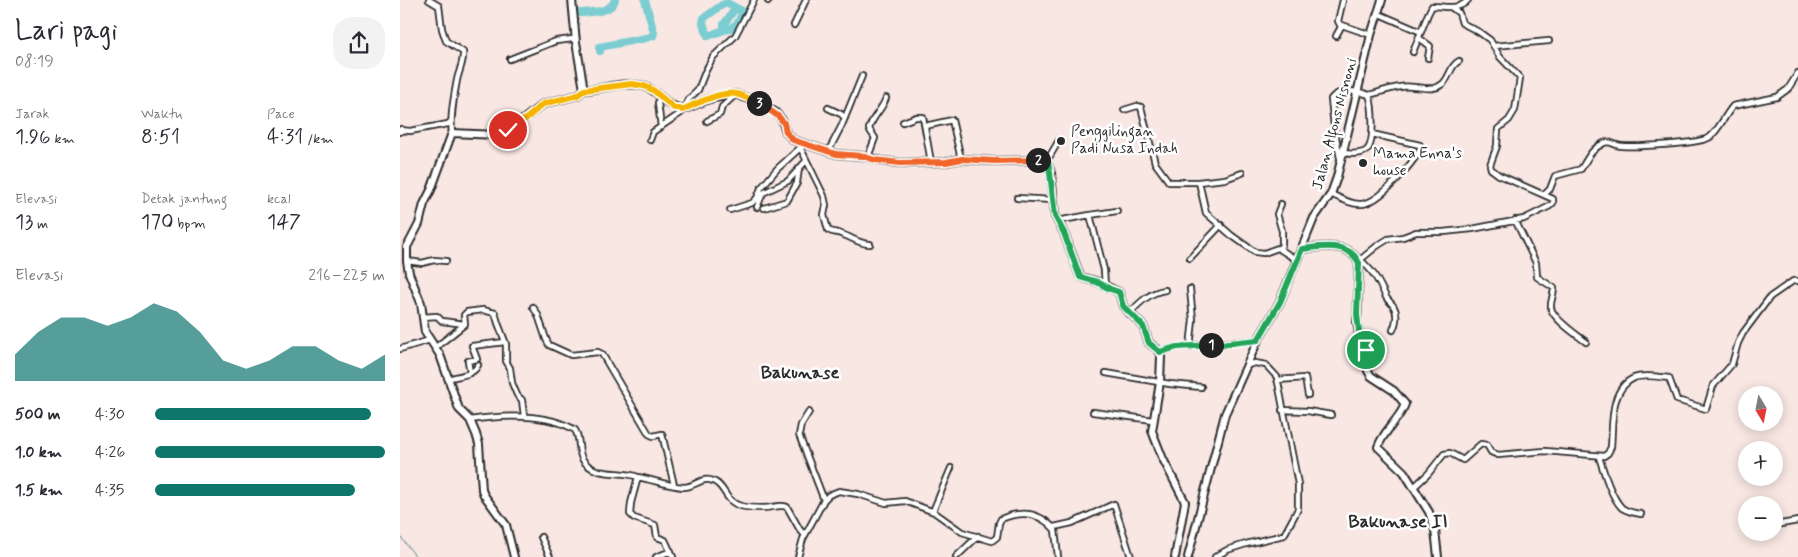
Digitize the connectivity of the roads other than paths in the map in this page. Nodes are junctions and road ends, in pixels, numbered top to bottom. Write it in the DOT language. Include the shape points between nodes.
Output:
graph roads {
  1 [pos="428,0"];
  2 [pos="572,0"];
  3 [pos="754,0"];
  4 [pos="806,0"];
  5 [pos="1343,0"];
  6 [pos="1382,0"];
  7 [pos="1468,0"];
  8 [pos="1452,8"];
  9 [pos="1377,14"];
  10 [pos="794,25"];
  11 [pos="1340,25"];
  12 [pos="1421,32"];
  13 [pos="1336,36"];
  14 [pos="1372,36"];
  15 [pos="1419,38"];
  16 [pos="1549,41"];
  17 [pos="576,42"];
  18 [pos="1494,46"];
  19 [pos="1413,52"];
  20 [pos="1428,58"];
  21 [pos="510,60"];
  22 [pos="1459,62"];
  23 [pos="1798,73"];
  24 [pos="862,76"];
  25 [pos="584,90"];
  26 [pos="1358,92"];
  27 [pos="736,94"];
  28 [pos="1369,95"];
  29 [pos="660,96"];
  30 [pos="886,98"];
  31 [pos="828,108"];
  32 [pos="682,110"];
  33 [pos="1124,110"];
  34 [pos="845,118"];
  35 [pos="451,121"];
  36 [pos="708,121"];
  37 [pos="903,122"];
  38 [pos="661,126"];
  39 [pos="926,126"];
  40 [pos="400,130"];
  41 [pos="452,133"];
  42 [pos="1372,134"];
  43 [pos="650,140"];
  44 [pos="1058,142"];
  45 [pos="802,146"];
  46 [pos="828,152"];
  47 [pos="1343,153"];
  48 [pos="868,157"];
  49 [pos="962,159"];
  50 [pos="806,161"];
  51 [pos="1048,161"];
  52 [pos="932,162"];
  53 [pos="1341,162"];
  54 [pos="799,168"];
  55 [pos="1242,173"];
  56 [pos="1198,182"];
  57 [pos="1331,194"];
  58 [pos="1544,195"];
  59 [pos="1017,198"];
  60 [pos="1052,200"];
  61 [pos="1281,204"];
  62 [pos="757,206"];
  63 [pos="764,208"];
  64 [pos="730,210"];
  65 [pos="1117,211"];
  66 [pos="1090,215"];
  67 [pos="1515,220"];
  68 [pos="1057,221"];
  69 [pos="1221,225"];
  70 [pos="870,244"];
  71 [pos="1280,249"];
  72 [pos="1302,249"];
  73 [pos="1190,258"];
  74 [pos="1358,258"];
  75 [pos="1297,260"];
  76 [pos="407,261"];
  77 [pos="445,261"];
  78 [pos="1798,280"];
  79 [pos="1105,286"];
  80 [pos="1190,289"];
  81 [pos="1165,290"];
  82 [pos="533,307"];
  83 [pos="1130,314"];
  84 [pos="422,317"];
  85 [pos="465,324"];
  86 [pos="1393,330"];
  87 [pos="430,340"];
  88 [pos="1258,340"];
  89 [pos="506,342"];
  90 [pos="1586,342"];
  91 [pos="436,347"];
  92 [pos="1190,347"];
  93 [pos="400,349"];
  94 [pos="1160,352"];
  95 [pos="1248,364"];
  96 [pos="478,365"];
  97 [pos="470,373"];
  98 [pos="1106,373"];
  99 [pos="448,379"];
  100 [pos="1277,380"];
  101 [pos="1160,382"];
  102 [pos="1201,387"];
  103 [pos="1308,395"];
  104 [pos="1282,410"];
  105 [pos="809,412"];
  106 [pos="1093,412"];
  107 [pos="1331,415"];
  108 [pos="524,416"];
  109 [pos="470,420"];
  110 [pos="1153,420"];
  111 [pos="1599,457"];
  112 [pos="951,468"];
  113 [pos="638,477"];
  114 [pos="674,485"];
  115 [pos="1414,487"];
  116 [pos="824,500"];
  117 [pos="932,511"];
  118 [pos="1641,514"];
  119 [pos="1798,522"];
  120 [pos="1783,524"];
  121 [pos="1054,527"];
  122 [pos="805,535"];
  123 [pos="978,536"];
  124 [pos="541,537"];
  125 [pos="671,551"];
  126 [pos="514,557"];
  127 [pos="550,557"];
  128 [pos="656,557"];
  129 [pos="673,557"];
  130 [pos="798,557"];
  131 [pos="956,557"];
  132 [pos="1058,557"];
  133 [pos="1131,557"];
  134 [pos="1175,557"];
  135 [pos="1188,557"];
  136 [pos="1215,557"];
  137 [pos="1438,557"];
  1 -- 35 [label="street" via="439,6 446,41 464,52"];
  2 -- 17 [label="street"];
  3 -- 32 [label="street" via="734,36 713,57 698,90"];
  4 -- 10 [label="street"];
  5 -- 11 [label="street"];
  6 -- 9 [label="street, Jalan Alfons Nisnoni"];
  7 -- 8 [label="street"];
  8 -- 12 [label="street" via="1432,6"];
  8 -- 18 [label="street" via="1462,23 1480,32"];
  9 -- 12 [label="street"];
  9 -- 14 [label="street, Jalan Alfons Nisnoni"];
  11 -- 13 [label="street"];
  11 -- 14 [label="street"];
  12 -- 15 [label="street"];
  14 -- 26 [label="street, Jalan Alfons Nisnoni"];
  15 -- 19 [label="street"];
  15 -- 20 [label="street" via="1430,46"];
  16 -- 18 [label="street"];
  17 -- 21 [label="street" via="572,39 556,41"];
  17 -- 25 [label="street"];
  18 -- 58 [label="street" via="1520,78 1515,110 1498,129 1490,168"];
  22 -- 28 [label="street" via="1440,86 1393,88"];
  23 -- 58 [label="street" via="1788,89 1777,97 1733,106 1708,138 1688,143 1639,146 1603,143 1590,152 1581,169 1555,176"];
  24 -- 34 [label="street"];
  25 -- 29 [label="street" via="632,84 644,86"];
  25 -- 41 [label="street" via="578,95 543,104 518,124 497,135"];
  26 -- 28 [label="street"];
  26 -- 47 [label="street, Jalan Alfons Nisnoni"];
  26 -- 53 [label="street" via="1338,92 1331,98"];
  27 -- 32 [label="street" via="708,99"];
  27 -- 36 [label="street" via="722,107 720,114"];
  27 -- 45 [label="street" via="775,112 786,132"];
  28 -- 42 [label="street"];
  29 -- 32 [label="street" via="674,108"];
  29 -- 38 [label="street"];
  30 -- 48 [label="street" via="869,126 875,138"];
  31 -- 34 [label="street"];
  32 -- 38 [label="street"];
  33 -- 56 [label="street" via="1141,107 1155,163 1170,182"];
  34 -- 46 [label="street"];
  35 -- 40 [label="street" via="410,131"];
  35 -- 41 [label="street"];
  37 -- 39 [label="street" via="922,116"];
  38 -- 43 [label="street"];
  39 -- 49 [label="street" via="952,120"];
  39 -- 52 [label="street"];
  41 -- 76 [label="street" via="407,247"];
  42 -- 47 [label="street" via="1366,151"];
  42 -- 57 [label="street" via="1420,145 1421,148 1399,177 1366,204 1356,204"];
  44 -- 51 [label="street"];
  45 -- 46 [label="street"];
  45 -- 50 [label="street"];
  45 -- 64 [label="street" via="777,169 752,203"];
  46 -- 48 [label="street"];
  47 -- 53 [label="street, Jalan Alfons Nisnoni"];
  48 -- 52 [label="street" via="900,163"];
  49 -- 51 [label="street"];
  49 -- 52 [label="street"];
  50 -- 54 [label="street"];
  50 -- 70 [label="street" via="824,196 828,230 859,243"];
  51 -- 60 [label="street"];
  53 -- 57 [label="street, Jalan Alfons Nisnoni"];
  54 -- 62 [label="street" via="788,181 763,193"];
  54 -- 63 [label="street" via="797,183 787,201"];
  55 -- 56 [label="street"];
  56 -- 69 [label="street" via="1206,213"];
  57 -- 72 [label="street, Jalan Alfons Nisnoni" via="1314,218"];
  58 -- 67 [label="street" via="1552,199 1552,204 1529,218"];
  59 -- 60 [label="street"];
  60 -- 68 [label="street"];
  61 -- 71 [label="street" via="1277,214 1282,231"];
  65 -- 66 [label="street"];
  66 -- 68 [label="street"];
  66 -- 79 [label="street"];
  67 -- 74 [label="street" via="1472,230 1416,232 1388,239"];
  67 -- 90 [label="street" via="1536,263 1537,277 1554,288 1551,303 1554,314"];
  68 -- 79 [label="street" via="1080,276"];
  69 -- 71 [label="street" via="1253,252"];
  69 -- 73 [label="street"];
  71 -- 75 [label="street"];
  72 -- 74 [label="street" via="1334,246"];
  72 -- 75 [label="street, Jalan Alfons Nisnoni"];
  74 -- 86 [label="street" via="1371,269 1394,306"];
  74 -- 115 [label="street" via="1357,322 1360,340 1366,350 1368,372 1405,404 1378,448 1404,472"];
  75 -- 88 [label="street, Jalan Alfons Nisnoni" via="1280,302"];
  76 -- 77 [label="street"];
  76 -- 84 [label="street"];
  78 -- 111 [label="street" via="1770,297 1743,333 1733,362 1715,384 1706,409 1677,400 1669,378 1637,377 1626,384 1618,395 1611,446 1607,455"];
  79 -- 83 [label="street" via="1119,292 1123,306"];
  80 -- 92 [label="street" via="1193,320"];
  81 -- 83 [label="street" via="1144,299"];
  82 -- 114 [label="street" via="549,345 572,355 602,354 649,434 662,434"];
  83 -- 94 [label="street" via="1143,326 1149,343"];
  84 -- 85 [label="street" via="437,316 442,321"];
  84 -- 87 [label="street"];
  85 -- 89 [label="street" via="464,315 469,311 496,313"];
  85 -- 91 [label="street"];
  87 -- 91 [label="street"];
  87 -- 93 [label="street"];
  88 -- 92 [label="street"];
  88 -- 95 [label="street, Jalan Alfons Nisnoni"];
  89 -- 97 [label="street" via="472,346 477,358 468,361"];
  89 -- 108 [label="street" via="506,361 514,390 522,400"];
  91 -- 99 [label="street"];
  92 -- 94 [label="street"];
  94 -- 101 [label="street"];
  95 -- 100 [label="street" via="1266,365"];
  95 -- 135 [label="street, Jalan Alfons Nisnoni" via="1223,420"];
  96 -- 97 [label="street"];
  97 -- 99 [label="street"];
  98 -- 101 [label="street"];
  99 -- 109 [label="street" via="459,409"];
  100 -- 103 [label="street" via="1305,378"];
  100 -- 104 [label="street"];
  101 -- 102 [label="street"];
  101 -- 110 [label="street"];
  104 -- 107 [label="street"];
  104 -- 136 [label="street" via="1297,477 1297,512 1284,534 1227,550"];
  105 -- 116 [label="street" via="799,433"];
  106 -- 110 [label="street"];
  108 -- 109 [label="street"];
  108 -- 113 [label="street" via="576,430 581,457 593,469"];
  109 -- 126 [label="street" via="479,444 482,490 506,525"];
  110 -- 134 [label="street" via="1154,438 1162,459 1185,500"];
  111 -- 115 [label="street" via="1545,451 1498,455 1481,444 1463,460 1450,453 1444,454"];
  111 -- 118 [label="street" via="1608,484 1621,506"];
  112 -- 117 [label="street"];
  113 -- 114 [label="street"];
  113 -- 125 [label="street" via="630,514 655,524 657,537 665,540"];
  114 -- 122 [label="street" via="688,486 703,479 714,481 727,498 738,505 765,508 784,505"];
  115 -- 137 [label="street" via="1433,520"];
  116 -- 117 [label="street" via="835,492 843,491 879,502 906,501"];
  116 -- 122 [label="street"];
  117 -- 123 [label="street" via="962,532"];
  119 -- 120 [label="street"];
  121 -- 123 [label="street" via="1042,518 1027,514 1001,519 994,540"];
  121 -- 132 [label="street"];
  121 -- 133 [label="street" via="1072,523 1114,504"];
  122 -- 130 [label="street"];
  123 -- 131 [label="street"];
  124 -- 127 [label="street"];
  125 -- 128 [label="street"];
  125 -- 129 [label="street"];
}
